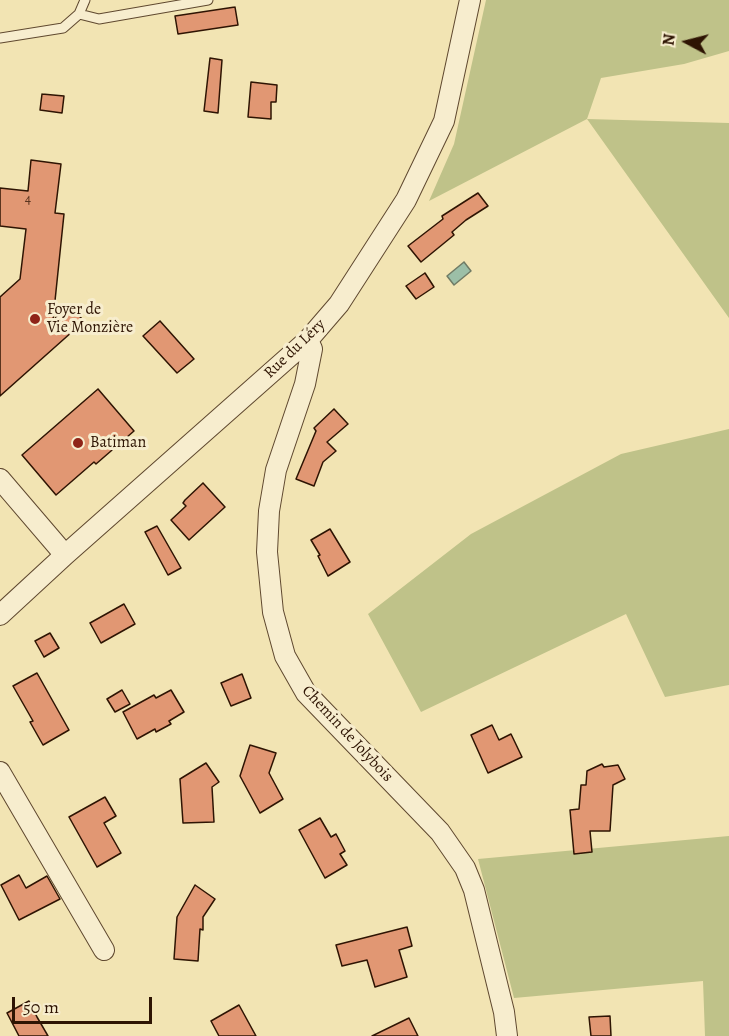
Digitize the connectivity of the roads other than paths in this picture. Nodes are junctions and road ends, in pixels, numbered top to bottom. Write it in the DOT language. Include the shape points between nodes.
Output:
graph roads {
  1 [pos="85,0"];
  2 [pos="208,0"];
  3 [pos="470,0"];
  4 [pos="79,14"];
  5 [pos="0,38"];
  6 [pos="308,340"];
  7 [pos="0,479"];
  8 [pos="65,555"];
  9 [pos="0,615"];
  10 [pos="0,772"];
  11 [pos="104,950"];
  12 [pos="507,1036"];
  1 -- 4 [label="lane"];
  2 -- 4 [label="lane" via="99,19"];
  3 -- 6 [label="street, Rue du Léry" via="444,121 406,200 339,304"];
  4 -- 5 [label="lane" via="63,28"];
  6 -- 8 [label="street, Rue du Léry"];
  6 -- 12 [label="street, Chemin de Jolybois" via="312,349 305,384 276,470 269,511 267,552 273,612 285,656 306,693 440,832 465,868 477,901"];
  7 -- 8 [label="street"];
  8 -- 9 [label="street, Rue du Léry"];
  10 -- 11 [label="street"];
}
